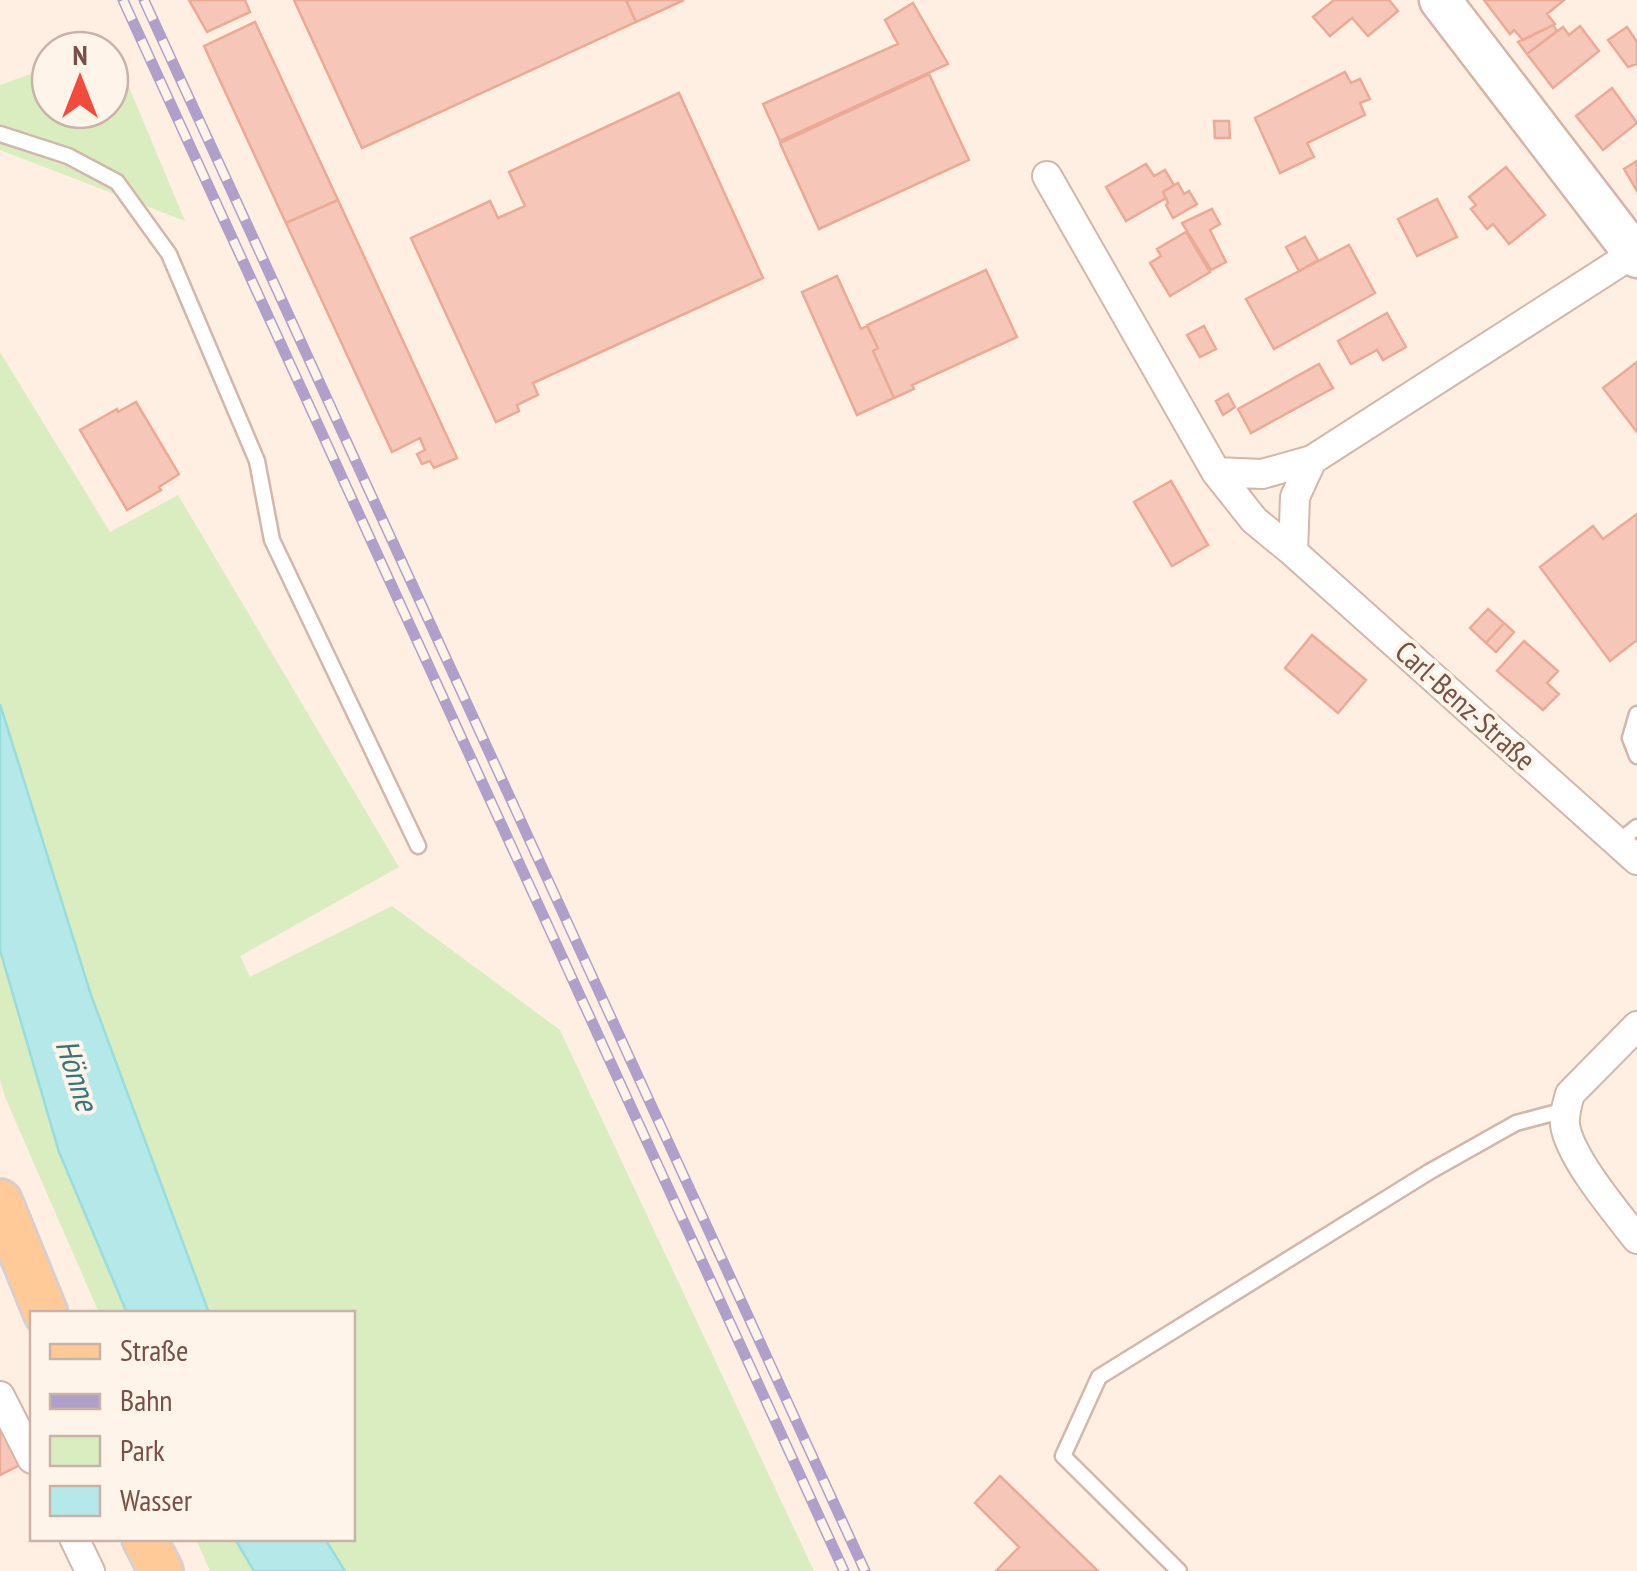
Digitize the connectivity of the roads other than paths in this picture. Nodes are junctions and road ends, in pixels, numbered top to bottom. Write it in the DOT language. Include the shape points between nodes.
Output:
graph roads {
  1 [pos="1440,0"];
  2 [pos="0,134"];
  3 [pos="1048,176"];
  4 [pos="1635,255"];
  5 [pos="1312,460"];
  6 [pos="1216,472"];
  7 [pos="1293,552"];
  8 [pos="1637,714"];
  9 [pos="1637,756"];
  10 [pos="418,846"];
  11 [pos="1633,850"];
  12 [pos="1637,1026"];
  13 [pos="1566,1110"];
  14 [pos="0,1202"];
  15 [pos="1637,1238"];
  16 [pos="45,1311"];
  17 [pos="0,1396"];
  18 [pos="30,1455"];
  19 [pos="75,1541"];
  20 [pos="146,1541"];
  21 [pos="90,1571"];
  22 [pos="162,1571"];
  23 [pos="1178,1571"];
  1 -- 4 [label="main road"];
  2 -- 10 [label="lane" via="68,156 117,182 168,254 257,461 272,540"];
  3 -- 6 [label="street, Carl-Benz-Straße"];
  4 -- 5 [label="street"];
  5 -- 6 [label="street" via="1262,474"];
  5 -- 7 [label="street" via="1295,497"];
  6 -- 7 [label="street, Carl-Benz-Straße" via="1254,520"];
  7 -- 11 [label="street, Carl-Benz-Straße"];
  8 -- 9 [label="lane" via="1630,738"];
  12 -- 13 [label="street" via="1570,1094"];
  13 -- 15 [label="street" via="1582,1164"];
  13 -- 23 [label="lane" via="1516,1123 1429,1172 1099,1377 1064,1456"];
  14 -- 16 [label="main road"];
  17 -- 18 [label="street"];
  19 -- 21 [label="street"];
  20 -- 22 [label="main road"];
}
